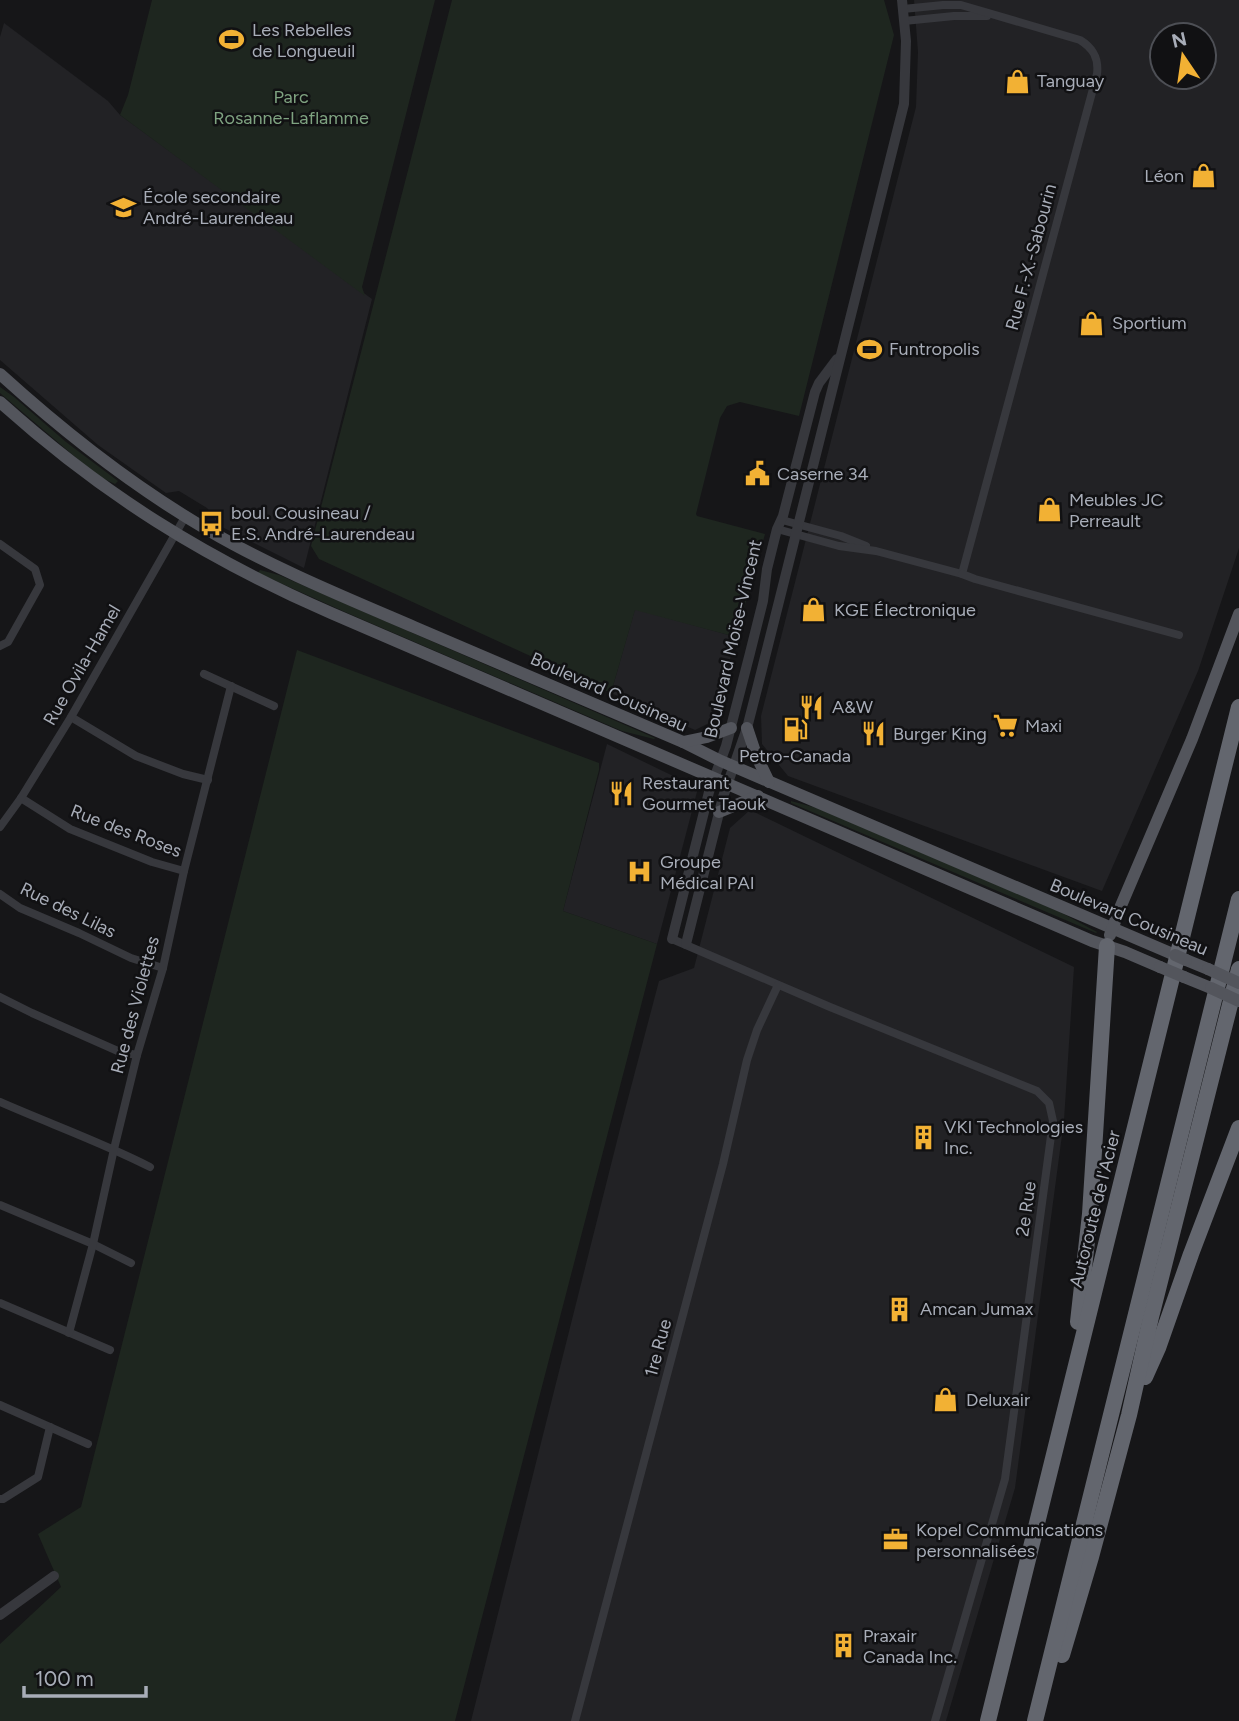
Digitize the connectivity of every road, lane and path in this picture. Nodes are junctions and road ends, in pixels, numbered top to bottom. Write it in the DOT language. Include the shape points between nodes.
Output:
graph roads {
  1 [pos="903,10"];
  2 [pos="840,354"];
  3 [pos="0,374"];
  4 [pos="0,402"];
  5 [pos="185,517"];
  6 [pos="780,525"];
  7 [pos="797,529"];
  8 [pos="175,535"];
  9 [pos="0,544"];
  10 [pos="962,574"];
  11 [pos="1239,614"];
  12 [pos="1179,635"];
  13 [pos="0,646"];
  14 [pos="204,674"];
  15 [pos="231,686"];
  16 [pos="274,706"];
  17 [pos="1239,707"];
  18 [pos="71,718"];
  19 [pos="731,728"];
  20 [pos="747,728"];
  21 [pos="683,742"];
  22 [pos="727,764"];
  23 [pos="714,778"];
  24 [pos="208,780"];
  25 [pos="769,782"];
  26 [pos="727,783"];
  27 [pos="758,796"];
  28 [pos="21,799"];
  29 [pos="719,811"];
  30 [pos="0,827"];
  31 [pos="184,871"];
  32 [pos="0,894"];
  33 [pos="1239,899"];
  34 [pos="1112,928"];
  35 [pos="672,939"];
  36 [pos="686,944"];
  37 [pos="1107,946"];
  38 [pos="163,968"];
  39 [pos="1239,969"];
  40 [pos="1239,983"];
  41 [pos="778,985"];
  42 [pos="0,997"];
  43 [pos="1239,1001"];
  44 [pos="137,1055"];
  45 [pos="0,1102"];
  46 [pos="1239,1128"];
  47 [pos="114,1149"];
  48 [pos="150,1167"];
  49 [pos="0,1205"];
  50 [pos="93,1244"];
  51 [pos="131,1263"];
  52 [pos="0,1303"];
  53 [pos="69,1332"];
  54 [pos="110,1350"];
  55 [pos="1073,1380"];
  56 [pos="0,1405"];
  57 [pos="1129,1415"];
  58 [pos="50,1427"];
  59 [pos="89,1444"];
  60 [pos="0,1499"];
  61 [pos="54,1576"];
  62 [pos="0,1615"];
  63 [pos="575,1721"];
  64 [pos="935,1721"];
  65 [pos="988,1721"];
  66 [pos="1035,1721"];
  67 [pos="1042,1721"];
  1 -- 2 [label="street, Boulevard Moïse-Vincent" via="904,104"];
  1 -- 10 [label="street, Rue F.-X.-Sabourin" via="966,6 1080,40 1094,52 1097,63"];
  2 -- 6 [label="street, Boulevard Moïse-Vincent" via="815,392"];
  2 -- 7 [label="street, Boulevard Moïse-Vincent"];
  3 -- 5 [label="main road, Boulevard Cousineau" via="97,457"];
  4 -- 8 [label="main road, Boulevard Cousineau" via="79,469"];
  5 -- 8 [label="street, Rue Ovila-Hamel"];
  5 -- 21 [label="main road, Boulevard Cousineau" via="300,578"];
  6 -- 7 [label="street"];
  6 -- 19 [label="street, Boulevard Moïse-Vincent"];
  7 -- 10 [label="street" via="841,536 876,551"];
  7 -- 20 [label="street, Boulevard Moïse-Vincent"];
  8 -- 18 [label="street, Rue Ovila-Hamel"];
  8 -- 23 [label="main road, Boulevard Cousineau" via="303,601"];
  9 -- 13 [label="street" via="35,569 40,585 8,642"];
  10 -- 12 [label="street"];
  11 -- 34 [label="main road"];
  14 -- 15 [label="street"];
  15 -- 16 [label="street"];
  15 -- 24 [label="street, Rue des Violettes"];
  17 -- 55 [label="highway, Autoroute de l'Acier"];
  18 -- 24 [label="street" via="136,756"];
  18 -- 28 [label="street, Rue Ovila-Hamel"];
  19 -- 21 [label="main road"];
  19 -- 22 [label="street, Boulevard Moïse-Vincent"];
  20 -- 22 [label="street, Boulevard Moïse-Vincent"];
  20 -- 25 [label="main road"];
  21 -- 22 [label="main road, Boulevard Cousineau"];
  22 -- 23 [label="street, Boulevard Moïse-Vincent"];
  22 -- 25 [label="main road, Boulevard Cousineau"];
  22 -- 26 [label="street, Boulevard Moïse-Vincent"];
  23 -- 26 [label="main road, Boulevard Cousineau"];
  23 -- 35 [label="street, Boulevard Moïse-Vincent"];
  24 -- 31 [label="street, Rue des Violettes"];
  25 -- 34 [label="main road, Boulevard Cousineau"];
  26 -- 27 [label="main road, Boulevard Cousineau"];
  26 -- 29 [label="street, Boulevard Moïse-Vincent"];
  27 -- 29 [label="main road"];
  27 -- 37 [label="main road, Boulevard Cousineau"];
  28 -- 30 [label="street, Rue Ovila-Hamel"];
  28 -- 31 [label="street, Rue des Roses" via="70,829"];
  29 -- 36 [label="street, Boulevard Moïse-Vincent"];
  31 -- 38 [label="street, Rue des Violettes"];
  32 -- 38 [label="street, Rue des Lilas" via="20,908"];
  33 -- 66 [label="highway"];
  34 -- 37 [label="main road"];
  34 -- 40 [label="main road, Boulevard Cousineau, bridge"];
  35 -- 36 [label="street, 2e Rue"];
  36 -- 41 [label="street, 2e Rue"];
  37 -- 43 [label="main road, Boulevard Cousineau, bridge"];
  37 -- 55 [label="highway" via="1090,1214"];
  38 -- 44 [label="street, Rue des Violettes"];
  39 -- 57 [label="highway"];
  41 -- 63 [label="street, 1re Rue" via="748,1057"];
  41 -- 64 [label="street, 2e Rue" via="1037,1091 1049,1102 1054,1121 1005,1479"];
  42 -- 44 [label="street" via="120,1052"];
  44 -- 47 [label="street, Rue des Violettes"];
  45 -- 47 [label="street"];
  46 -- 57 [label="highway"];
  47 -- 48 [label="street"];
  47 -- 50 [label="street, Rue des Violettes"];
  49 -- 50 [label="street"];
  50 -- 51 [label="street"];
  50 -- 53 [label="street, Rue des Violettes"];
  52 -- 53 [label="street"];
  53 -- 54 [label="street"];
  55 -- 65 [label="highway, Autoroute de l'Acier"];
  56 -- 58 [label="street"];
  57 -- 67 [label="highway"];
  58 -- 59 [label="street"];
  58 -- 60 [label="street" via="38,1477"];
  61 -- 62 [label="street"];
}
